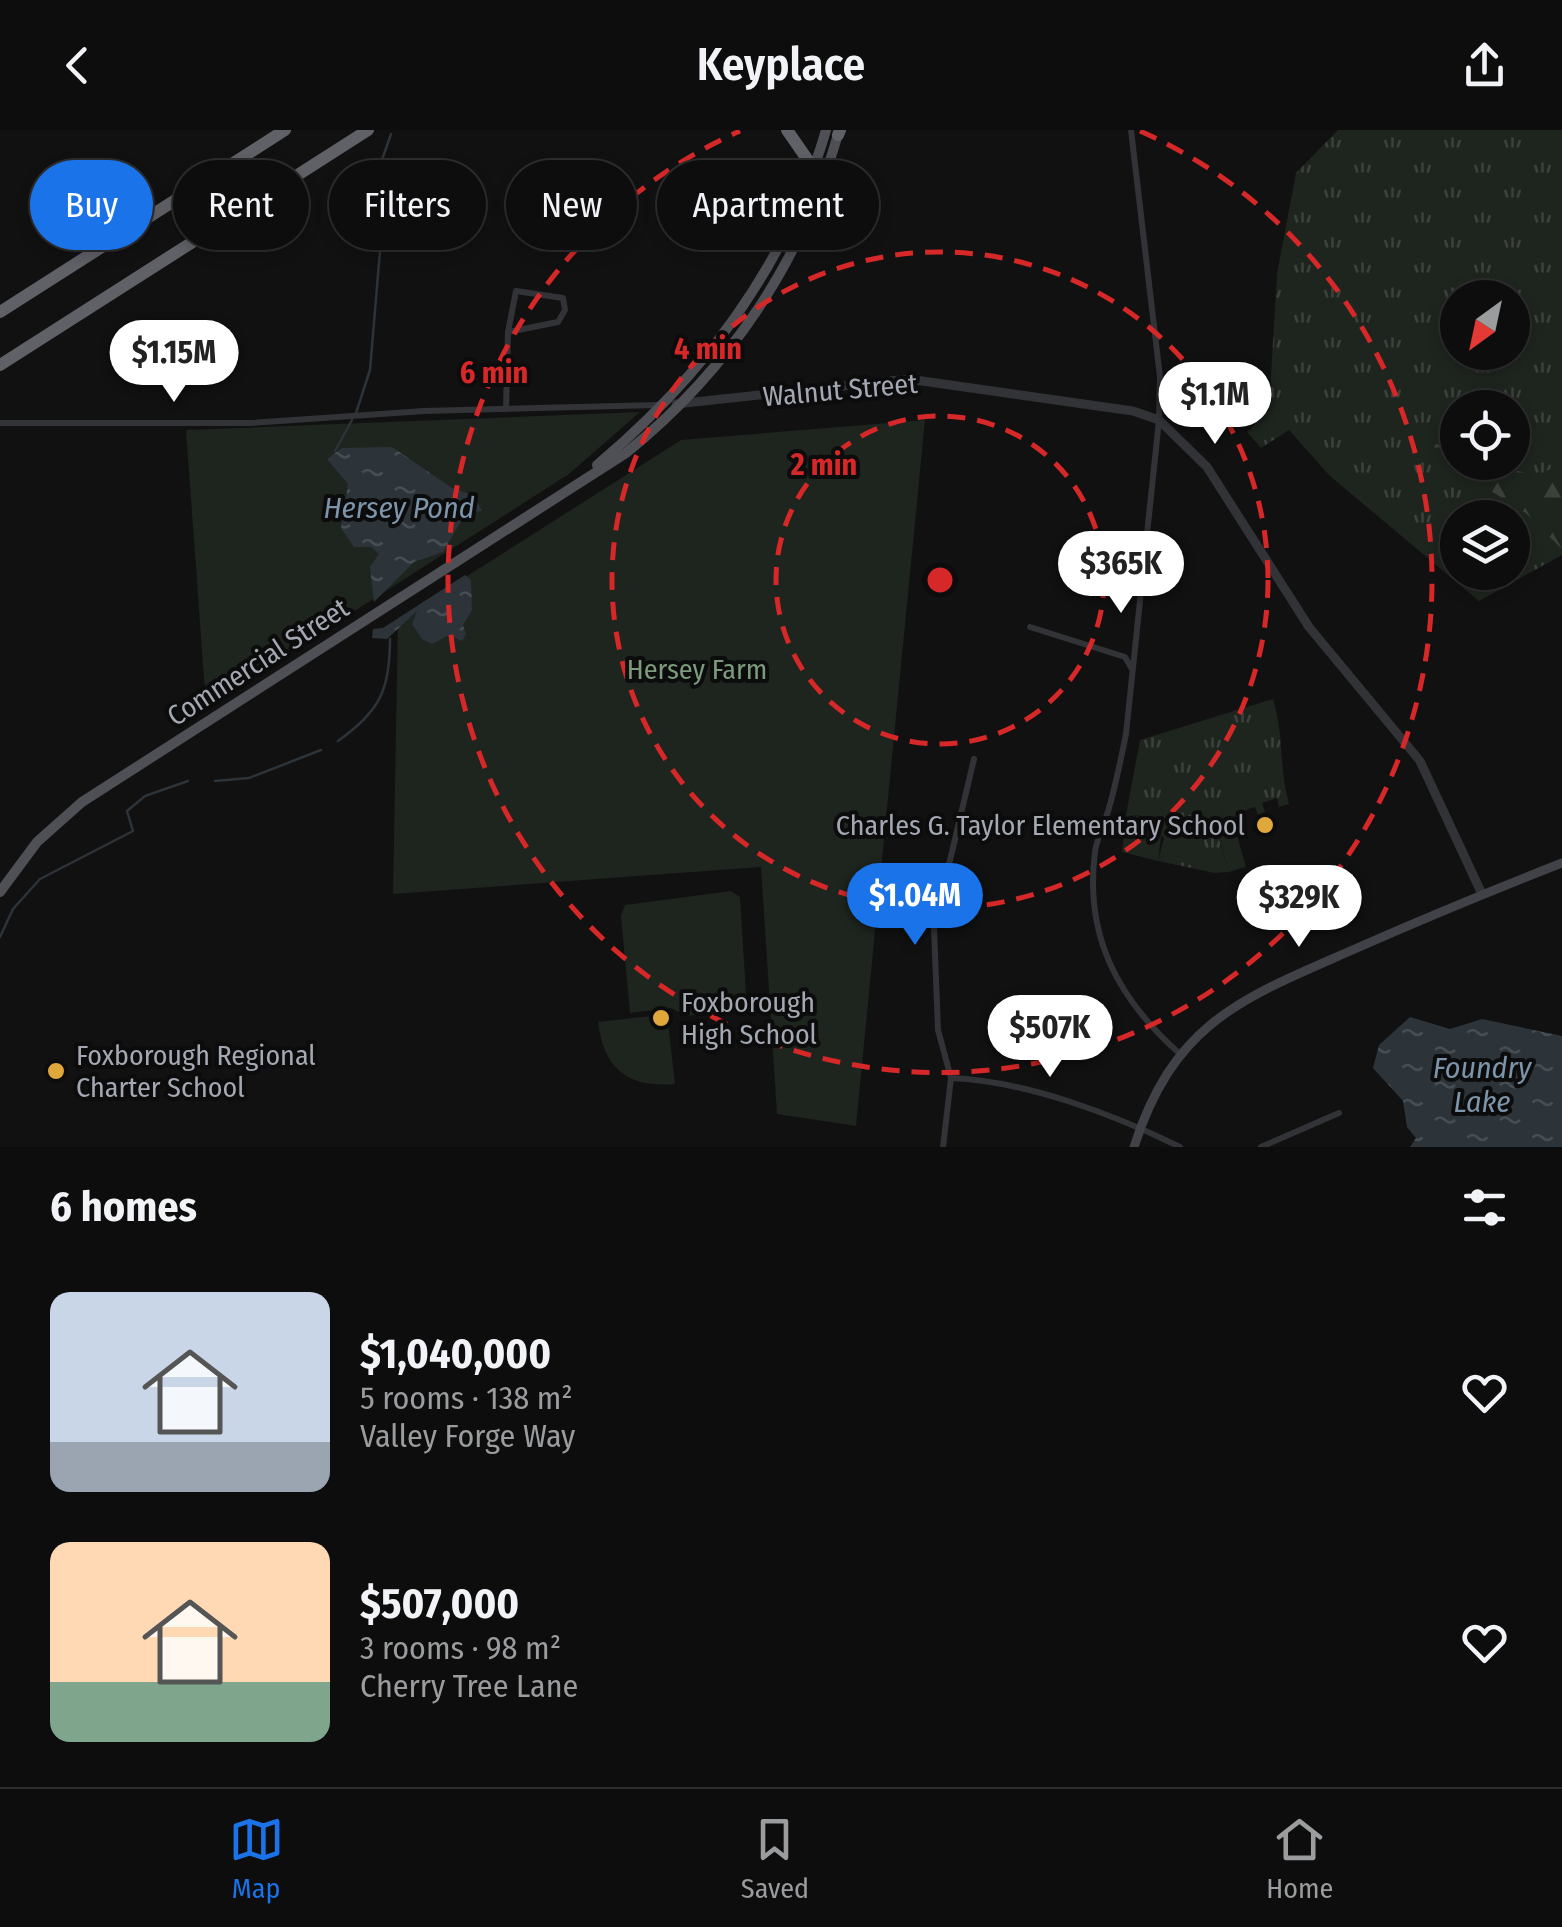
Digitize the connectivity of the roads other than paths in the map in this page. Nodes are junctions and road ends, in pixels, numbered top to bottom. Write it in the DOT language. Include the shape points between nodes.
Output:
graph roads {
  1 [pos="285,130"];
  2 [pos="368,130"];
  3 [pos="786,130"];
  4 [pos="1131,130"];
  5 [pos="836,131"];
  6 [pos="808,160"];
  7 [pos="819,160"];
  8 [pos="778,250"];
  9 [pos="0,312"];
  10 [pos="508,332"];
  11 [pos="0,365"];
  12 [pos="684,403"];
  13 [pos="666,404"];
  14 [pos="506,410"];
  15 [pos="1159,420"];
  16 [pos="0,423"];
  17 [pos="562,494"];
  18 [pos="1030,627"];
  19 [pos="1133,670"];
  20 [pos="974,759"];
  21 [pos="1562,863"];
  22 [pos="0,892"];
  23 [pos="1482,894"];
  24 [pos="1180,1054"];
  25 [pos="952,1078"];
  26 [pos="1339,1114"];
  27 [pos="1140,1127"];
  28 [pos="944,1147"];
  29 [pos="1134,1147"];
  30 [pos="1180,1147"];
  31 [pos="1261,1147"];
  1 -- 9 [label="highway"];
  2 -- 11 [label="highway"];
  3 -- 6 [label="highway"];
  4 -- 15 [label="street" via="1160,377"];
  5 -- 7 [label="main road, Commercial Street"];
  5 -- 12 [label="main road, Commercial Street" via="813,206 780,275"];
  8 -- 13 [label="main road, Commercial Street" via="754,292"];
  10 -- 10 [label="street" via="516,291 563,298 558,322"];
  10 -- 14 [label="street"];
  12 -- 13 [label="street, Walnut Street"];
  12 -- 15 [label="street, Walnut Street" via="908,379"];
  12 -- 17 [label="main road, Commercial Street" via="626,453"];
  13 -- 14 [label="street, Walnut Street"];
  13 -- 17 [label="main road, Commercial Street"];
  14 -- 16 [label="street, Walnut Street" via="252,424"];
  15 -- 19 [label="street"];
  15 -- 23 [label="street" via="1212,473 1309,627 1420,761"];
  17 -- 22 [label="main road, Commercial Street" via="82,802 37,842"];
  18 -- 19 [label="street" via="1125,657"];
  19 -- 24 [label="street" via="1119,772 1095,850 1097,916 1104,957 1118,982"];
  20 -- 25 [label="street" via="934,928 938,1030"];
  21 -- 23 [label="main road"];
  23 -- 24 [label="main road" via="1252,993"];
  24 -- 27 [label="main road"];
  25 -- 27 [label="street" via="1006,1085"];
  25 -- 28 [label="street"];
  26 -- 31 [label="street"];
  27 -- 29 [label="main road"];
  27 -- 30 [label="street"];
}
